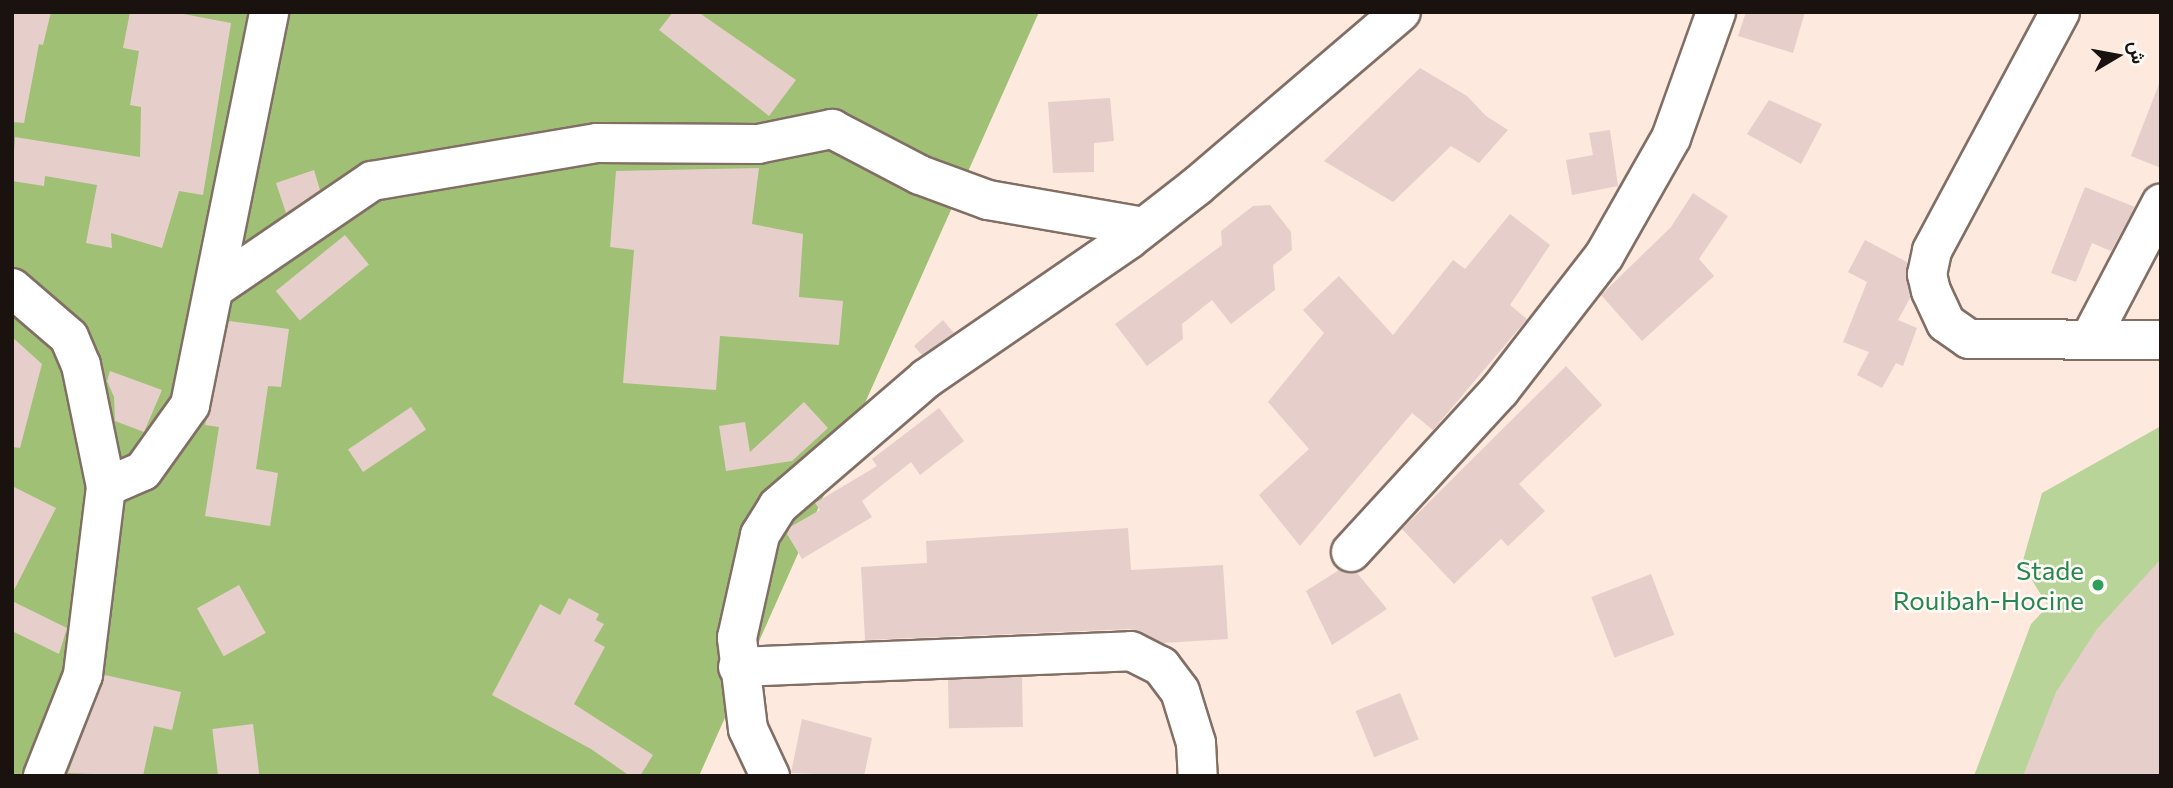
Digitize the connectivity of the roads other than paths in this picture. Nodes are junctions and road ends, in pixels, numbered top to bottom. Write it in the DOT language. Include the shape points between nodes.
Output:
graph roads {
  1 [pos="269,12"];
  2 [pos="1402,12"];
  3 [pos="1716,12"];
  4 [pos="2060,12"];
  5 [pos="2161,204"];
  6 [pos="1144,227"];
  7 [pos="12,288"];
  8 [pos="215,288"];
  9 [pos="2090,339"];
  10 [pos="2161,340"];
  11 [pos="106,487"];
  12 [pos="1351,552"];
  13 [pos="737,667"];
  14 [pos="43,776"];
  15 [pos="770,776"];
  16 [pos="1198,776"];
  1 -- 8 [label="street"];
  2 -- 6 [label="street"];
  3 -- 12 [label="street" via="1671,138 1604,256 1500,390"];
  4 -- 9 [label="street" via="1932,251 1927,274 1937,307 1960,335 1981,341"];
  5 -- 9 [label="street"];
  6 -- 8 [label="street" via="988,200 895,164 832,129 758,145 597,143 372,181"];
  6 -- 13 [label="street" via="928,378 778,506 760,535 750,571 738,627"];
  7 -- 11 [label="street" via="69,337 81,365"];
  8 -- 11 [label="street" via="190,405 143,471"];
  9 -- 10 [label="street"];
  11 -- 14 [label="street" via="83,675"];
  13 -- 15 [label="street" via="748,729"];
  13 -- 16 [label="street" via="1131,651 1161,666 1180,691 1196,743"];
}
